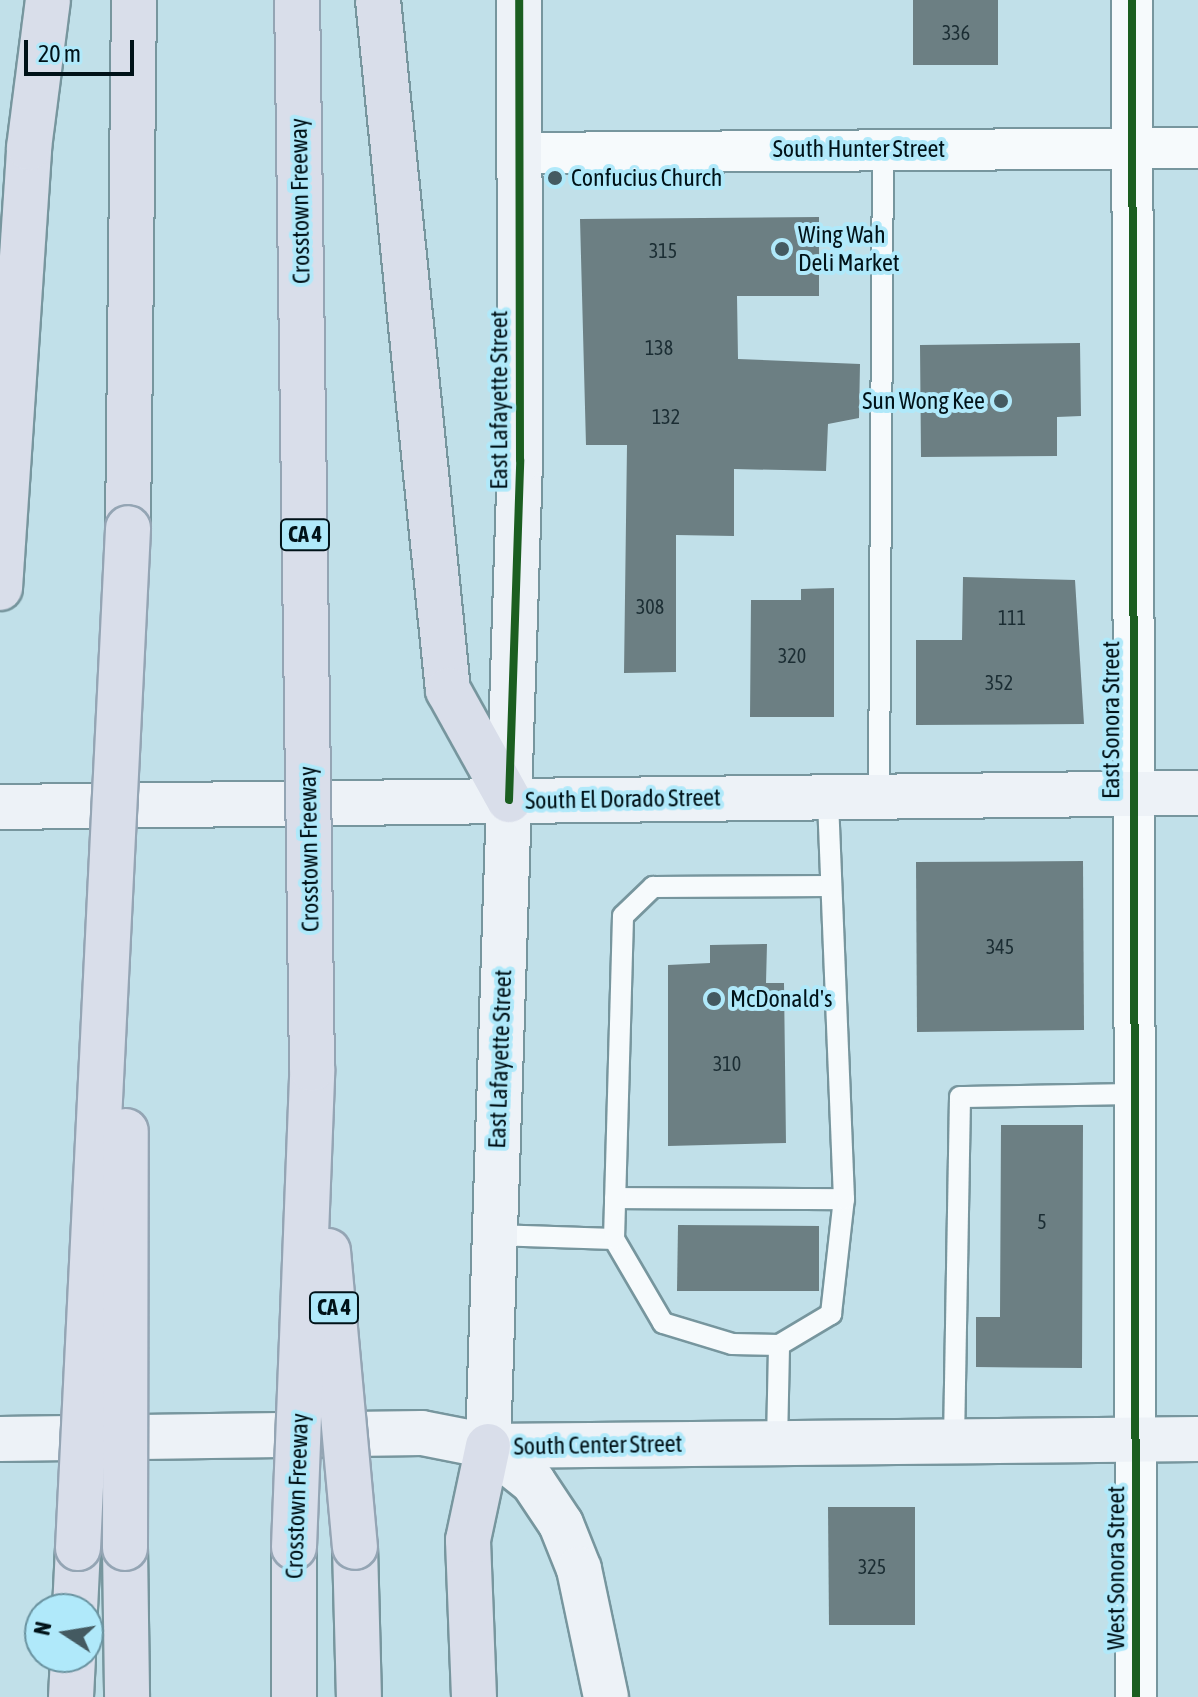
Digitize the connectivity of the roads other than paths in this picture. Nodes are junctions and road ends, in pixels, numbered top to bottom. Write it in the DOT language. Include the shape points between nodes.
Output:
graph roads {
  1 [pos="48,0"];
  2 [pos="134,0"];
  3 [pos="297,0"];
  4 [pos="378,0"];
  5 [pos="519,0"];
  6 [pos="1132,0"];
  7 [pos="1132,148"];
  8 [pos="1198,148"];
  9 [pos="883,149"];
  10 [pos="519,153"];
  11 [pos="128,528"];
  12 [pos="0,588"];
  13 [pos="1131,793"];
  14 [pos="1198,793"];
  15 [pos="879,795"];
  16 [pos="828,796"];
  17 [pos="509,800"];
  18 [pos="0,807"];
  19 [pos="830,886"];
  20 [pos="312,1069"];
  21 [pos="1136,1094"];
  22 [pos="615,1198"];
  23 [pos="844,1199"];
  24 [pos="494,1235"];
  25 [pos="614,1239"];
  26 [pos="779,1345"];
  27 [pos="0,1439"];
  28 [pos="1135,1439"];
  29 [pos="1198,1439"];
  30 [pos="954,1441"];
  31 [pos="777,1443"];
  32 [pos="488,1446"];
  33 [pos="76,1593"];
  34 [pos="72,1673"];
  35 [pos="71,1697"];
  36 [pos="127,1697"];
  37 [pos="294,1697"];
  38 [pos="359,1697"];
  39 [pos="474,1697"];
  40 [pos="606,1697"];
  41 [pos="1136,1697"];
  1 -- 12 [label="highway" via="29,148"];
  2 -- 11 [label="highway"];
  3 -- 20 [label="highway, Crosstown Freeway / CA 4, bridge"];
  4 -- 17 [label="highway" via="448,690"];
  5 -- 10 [label="main road, East Lafayette Street"];
  6 -- 7 [label="street, East Sonora Street"];
  7 -- 8 [label="street, South Hunter Street"];
  7 -- 9 [label="street, South Hunter Street"];
  7 -- 13 [label="street, East Sonora Street"];
  9 -- 10 [label="street, South Hunter Street"];
  9 -- 15 [label="lane"];
  10 -- 17 [label="main road, East Lafayette Street" via="520,460"];
  11 -- 33 [label="highway, bridge"];
  11 -- 36 [label="highway, bridge"];
  13 -- 14 [label="main road, South El Dorado Street"];
  13 -- 15 [label="main road, South El Dorado Street"];
  13 -- 21 [label="street, East Sonora Street"];
  15 -- 16 [label="main road, South El Dorado Street"];
  16 -- 17 [label="main road, South El Dorado Street"];
  16 -- 19 [label="lane"];
  17 -- 18 [label="main road, South El Dorado Street"];
  17 -- 24 [label="main road, East Lafayette Street"];
  19 -- 22 [label="lane" via="653,887 623,916"];
  19 -- 23 [label="lane"];
  20 -- 37 [label="highway, Crosstown Freeway / CA 4, bridge" via="294,1547"];
  20 -- 38 [label="highway, CA 4, bridge" via="355,1547"];
  21 -- 28 [label="street, East Sonora Street"];
  21 -- 30 [label="lane" via="960,1097"];
  22 -- 23 [label="lane"];
  22 -- 25 [label="lane"];
  23 -- 26 [label="lane" via="831,1314"];
  24 -- 25 [label="lane"];
  24 -- 32 [label="main road, East Lafayette Street"];
  25 -- 26 [label="lane" via="663,1323 732,1344"];
  26 -- 31 [label="lane"];
  27 -- 32 [label="main road, South Center Street" via="422,1433"];
  28 -- 29 [label="main road, South Center Street"];
  28 -- 30 [label="main road, South Center Street"];
  28 -- 41 [label="street, West Sonora Street"];
  30 -- 31 [label="main road, South Center Street"];
  31 -- 32 [label="main road, South Center Street"];
  32 -- 39 [label="highway" via="468,1540"];
  32 -- 40 [label="main road" via="533,1482 561,1524 579,1569"];
  34 -- 35 [label="highway"];
}
